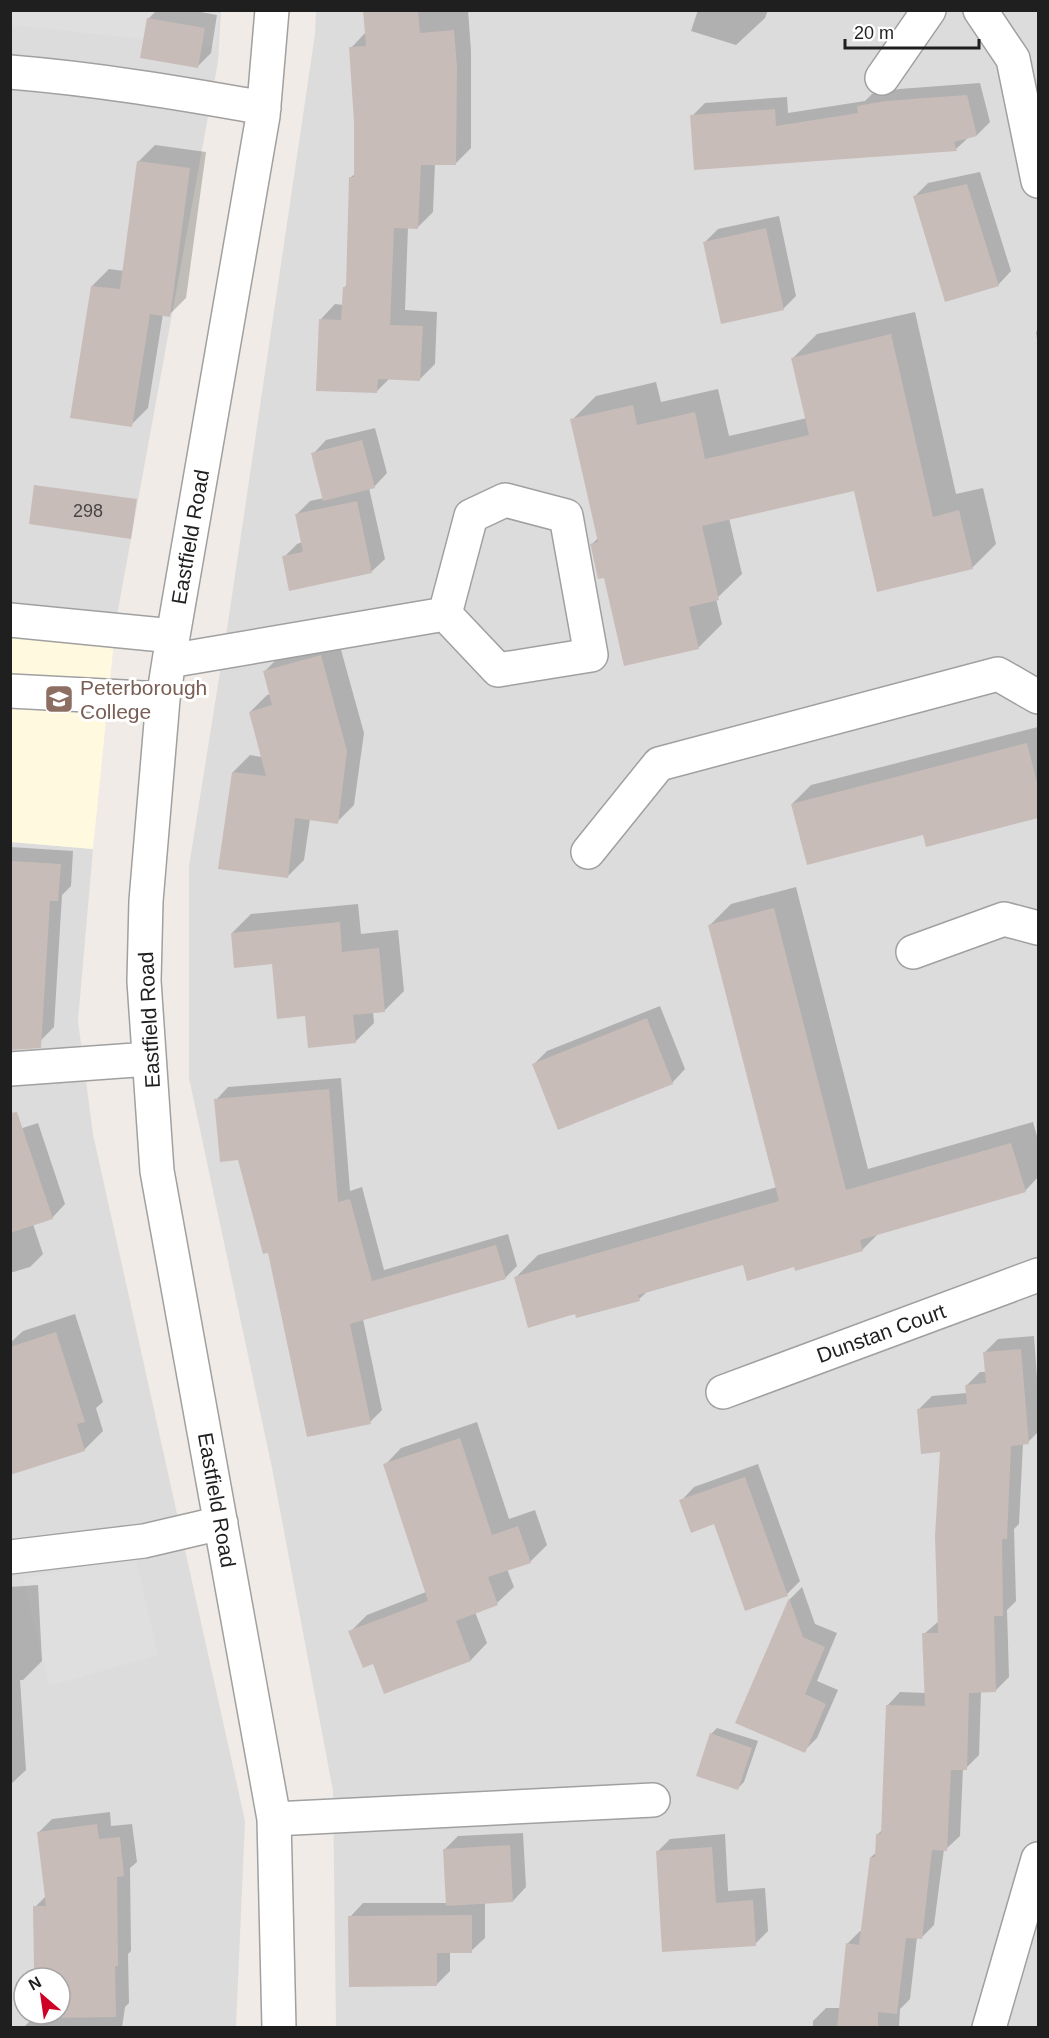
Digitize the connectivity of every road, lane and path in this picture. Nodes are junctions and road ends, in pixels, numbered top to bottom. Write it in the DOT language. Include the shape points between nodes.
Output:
graph roads {
  1 [pos="272,10"];
  2 [pos="929,10"];
  3 [pos="980,10"];
  4 [pos="10,72"];
  5 [pos="882,78"];
  6 [pos="264,108"];
  7 [pos="1038,181"];
  8 [pos="445,614"];
  9 [pos="10,620"];
  10 [pos="171,649"];
  11 [pos="10,691"];
  12 [pos="1038,697"];
  13 [pos="164,699"];
  14 [pos="588,852"];
  15 [pos="1038,928"];
  16 [pos="913,952"];
  17 [pos="149,1059"];
  18 [pos="10,1069"];
  19 [pos="1038,1275"];
  20 [pos="723,1392"];
  21 [pos="221,1523"];
  22 [pos="10,1557"];
  23 [pos="653,1800"];
  24 [pos="274,1819"];
  25 [pos="1038,1859"];
  26 [pos="279,2028"];
  27 [pos="989,2028"];
  1 -- 6 [label="street, Eastfield Road"];
  2 -- 5 [label="street"];
  3 -- 7 [label="street" via="1013,59"];
  4 -- 6 [label="street" via="141,87"];
  6 -- 10 [label="street, Eastfield Road"];
  8 -- 8 [label="street" via="471,516 506,500 566,516 591,655 498,670"];
  8 -- 10 [label="street"];
  9 -- 10 [label="street"];
  10 -- 13 [label="street, Eastfield Road"];
  11 -- 13 [label="street"];
  12 -- 14 [label="street" via="998,674 659,764"];
  13 -- 17 [label="street, Eastfield Road" via="146,901 144,981"];
  15 -- 16 [label="street" via="1004,920"];
  17 -- 18 [label="street"];
  17 -- 21 [label="street, Eastfield Road" via="157,1171"];
  19 -- 20 [label="street, Dunstan Court"];
  21 -- 22 [label="street" via="144,1541"];
  21 -- 24 [label="street, Eastfield Road"];
  23 -- 24 [label="street"];
  24 -- 26 [label="street, Eastfield Road"];
  25 -- 27 [label="street"];
}
